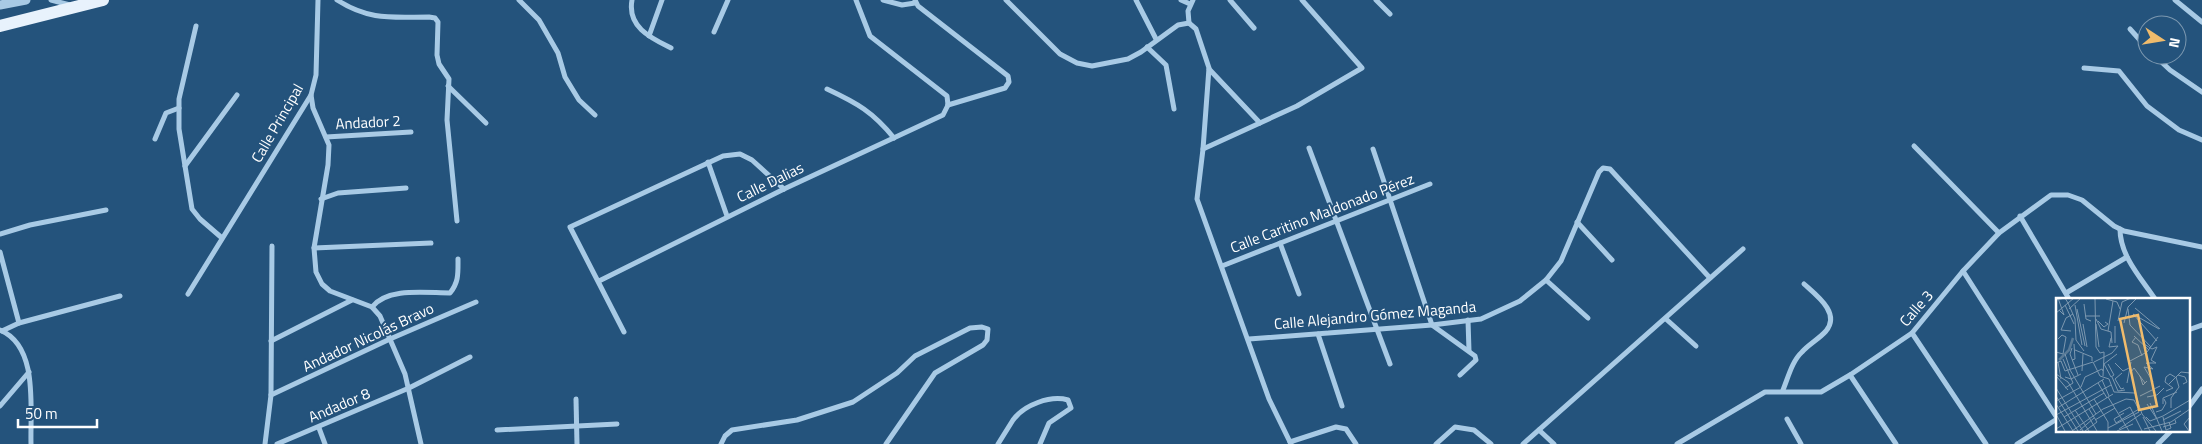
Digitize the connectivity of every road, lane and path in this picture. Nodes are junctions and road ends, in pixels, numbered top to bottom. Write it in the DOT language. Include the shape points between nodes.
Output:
graph roads {
  1 [pos="26,0"];
  2 [pos="51,0"];
  3 [pos="104,0"];
  4 [pos="318,0"];
  5 [pos="336,0"];
  6 [pos="519,0"];
  7 [pos="632,0"];
  8 [pos="662,0"];
  9 [pos="728,0"];
  10 [pos="856,0"];
  11 [pos="882,0"];
  12 [pos="1006,0"];
  13 [pos="1136,0"];
  14 [pos="1181,0"];
  15 [pos="1230,0"];
  16 [pos="1302,0"];
  17 [pos="1376,0"];
  18 [pos="2175,0"];
  19 [pos="915,1"];
  20 [pos="1191,2"];
  21 [pos="0,5"];
  22 [pos="78,6"];
  23 [pos="1390,14"];
  24 [pos="2202,22"];
  25 [pos="1190,23"];
  26 [pos="0,26"];
  27 [pos="196,26"];
  28 [pos="1254,28"];
  29 [pos="2130,29"];
  30 [pos="714,32"];
  31 [pos="649,36"];
  32 [pos="2137,37"];
  33 [pos="1156,39"];
  34 [pos="671,48"];
  35 [pos="1147,48"];
  36 [pos="2165,65"];
  37 [pos="1209,68"];
  38 [pos="2084,68"];
  39 [pos="448,86"];
  40 [pos="828,89"];
  41 [pos="2202,92"];
  42 [pos="237,95"];
  43 [pos="311,95"];
  44 [pos="948,105"];
  45 [pos="179,108"];
  46 [pos="1174,109"];
  47 [pos="595,115"];
  48 [pos="486,123"];
  49 [pos="1260,123"];
  50 [pos="411,132"];
  51 [pos="326,137"];
  52 [pos="894,138"];
  53 [pos="155,139"];
  54 [pos="2202,140"];
  55 [pos="1914,146"];
  56 [pos="1309,148"];
  57 [pos="1203,149"];
  58 [pos="1373,149"];
  59 [pos="708,162"];
  60 [pos="185,166"];
  61 [pos="1430,184"];
  62 [pos="406,188"];
  63 [pos="784,189"];
  64 [pos="321,199"];
  65 [pos="1389,200"];
  66 [pos="106,210"];
  67 [pos="727,216"];
  68 [pos="2020,216"];
  69 [pos="1337,220"];
  70 [pos="457,221"];
  71 [pos="1578,222"];
  72 [pos="2120,229"];
  73 [pos="1999,233"];
  74 [pos="0,234"];
  75 [pos="222,238"];
  76 [pos="431,243"];
  77 [pos="1280,243"];
  78 [pos="272,246"];
  79 [pos="2202,247"];
  80 [pos="314,248"];
  81 [pos="1743,249"];
  82 [pos="0,252"];
  83 [pos="2127,257"];
  84 [pos="458,260"];
  85 [pos="1612,260"];
  86 [pos="1222,266"];
  87 [pos="1964,271"];
  88 [pos="1710,278"];
  89 [pos="1546,280"];
  90 [pos="599,281"];
  91 [pos="1804,284"];
  92 [pos="2066,293"];
  93 [pos="188,294"];
  94 [pos="1299,294"];
  95 [pos="120,296"];
  96 [pos="2068,298"];
  97 [pos="2154,298"];
  98 [pos="352,300"];
  99 [pos="476,302"];
  100 [pos="372,307"];
  101 [pos="1588,318"];
  102 [pos="1666,319"];
  103 [pos="1468,320"];
  104 [pos="19,323"];
  105 [pos="1432,325"];
  106 [pos="2202,325"];
  107 [pos="1376,329"];
  108 [pos="2190,329"];
  109 [pos="1,330"];
  110 [pos="624,332"];
  111 [pos="1318,334"];
  112 [pos="1912,334"];
  113 [pos="390,339"];
  114 [pos="1249,339"];
  115 [pos="271,341"];
  116 [pos="1696,346"];
  117 [pos="1469,351"];
  118 [pos="470,356"];
  119 [pos="1390,364"];
  120 [pos="29,372"];
  121 [pos="1460,375"];
  122 [pos="1850,375"];
  123 [pos="409,388"];
  124 [pos="2202,389"];
  125 [pos="1783,390"];
  126 [pos="271,395"];
  127 [pos="576,399"];
  128 [pos="2190,405"];
  129 [pos="0,406"];
  130 [pos="1342,406"];
  131 [pos="2056,417"];
  132 [pos="1787,419"];
  133 [pos="2056,420"];
  134 [pos="617,424"];
  135 [pos="576,426"];
  136 [pos="319,428"];
  137 [pos="497,430"];
  138 [pos="1539,430"];
  139 [pos="2170,432"];
  140 [pos="1290,443"];
  141 [pos="31,444"];
  142 [pos="266,444"];
  143 [pos="277,444"];
  144 [pos="325,444"];
  145 [pos="421,444"];
  146 [pos="577,444"];
  147 [pos="721,444"];
  148 [pos="886,444"];
  149 [pos="998,444"];
  150 [pos="1040,444"];
  151 [pos="1356,444"];
  152 [pos="1436,444"];
  153 [pos="1491,444"];
  154 [pos="1523,444"];
  155 [pos="1554,444"];
  156 [pos="1677,444"];
  157 [pos="1801,444"];
  158 [pos="1896,444"];
  159 [pos="1986,444"];
  160 [pos="2016,444"];
  161 [pos="2158,444"];
  1 -- 21 [label="street"];
  2 -- 22 [label="street"];
  3 -- 22 [label="main road"];
  4 -- 43 [label="street, Calle Principal" via="316,75"];
  5 -- 39 [label="street" via="369,16 435,18 438,22 437,55 449,79"];
  6 -- 47 [label="street" via="539,20 558,53 565,77 579,100"];
  7 -- 31 [label="street" via="635,22"];
  8 -- 31 [label="street"];
  9 -- 30 [label="street"];
  10 -- 44 [label="street" via="870,36 947,96"];
  11 -- 19 [label="street" via="902,5"];
  12 -- 35 [label="street" via="1060,54 1077,63 1092,66 1128,59"];
  13 -- 33 [label="street"];
  14 -- 20 [label="street"];
  15 -- 28 [label="street"];
  16 -- 49 [label="street" via="1362,68 1297,106"];
  17 -- 23 [label="street"];
  18 -- 24 [label="street"];
  19 -- 44 [label="street" via="1008,76 1005,88"];
  20 -- 25 [label="street"];
  22 -- 26 [label="main road"];
  25 -- 33 [label="street" via="1178,25"];
  25 -- 37 [label="street" via="1196,29"];
  27 -- 45 [label="street"];
  29 -- 32 [label="street"];
  31 -- 34 [label="street"];
  33 -- 35 [label="street"];
  35 -- 46 [label="street" via="1166,66"];
  36 -- 41 [label="street"];
  37 -- 49 [label="street"];
  37 -- 57 [label="street"];
  38 -- 54 [label="street" via="2118,72 2147,106 2179,130"];
  39 -- 48 [label="street"];
  39 -- 70 [label="street" via="447,120"];
  40 -- 52 [label="street" via="864,107"];
  42 -- 60 [label="street"];
  43 -- 51 [label="street"];
  43 -- 75 [label="street, Calle Principal"];
  44 -- 52 [label="street, Calle Dalias" via="943,115"];
  45 -- 53 [label="street" via="166,113"];
  45 -- 60 [label="street"];
  49 -- 57 [label="street"];
  50 -- 51 [label="street, Andador 2"];
  51 -- 64 [label="street" via="328,165"];
  52 -- 63 [label="street, Calle Dalias"];
  55 -- 73 [label="street"];
  56 -- 69 [label="street"];
  57 -- 86 [label="street" via="1197,198"];
  58 -- 65 [label="street"];
  59 -- 63 [label="street" via="740,154 752,160"];
  59 -- 67 [label="street"];
  59 -- 90 [label="street" via="570,227"];
  60 -- 75 [label="street" via="192,209"];
  61 -- 65 [label="street, Calle Caritino Maldonado Pérez"];
  62 -- 64 [label="street" via="338,193"];
  63 -- 67 [label="street, Calle Dalias"];
  64 -- 80 [label="street"];
  65 -- 69 [label="street, Calle Caritino Maldonado Pérez"];
  65 -- 105 [label="street"];
  66 -- 74 [label="street"];
  67 -- 90 [label="street, Calle Dalias"];
  68 -- 72 [label="street, Calle 3" via="2051,195 2068,195 2082,200"];
  68 -- 73 [label="street, Calle 3"];
  68 -- 92 [label="street"];
  69 -- 77 [label="street, Calle Caritino Maldonado Pérez"];
  69 -- 107 [label="street"];
  71 -- 85 [label="street"];
  71 -- 88 [label="street, Calle Alejandro Gómez Maganda" via="1599,172 1604,168 1610,169"];
  71 -- 89 [label="street, Calle Alejandro Gómez Maganda" via="1561,260"];
  72 -- 79 [label="street"];
  72 -- 83 [label="street" via="2120,240"];
  73 -- 87 [label="street, Calle 3"];
  75 -- 93 [label="street, Calle Principal"];
  76 -- 80 [label="street"];
  77 -- 86 [label="street, Calle Caritino Maldonado Pérez"];
  77 -- 94 [label="street"];
  78 -- 115 [label="street"];
  80 -- 98 [label="street" via="316,272 322,284"];
  81 -- 88 [label="street"];
  82 -- 104 [label="street"];
  83 -- 92 [label="street"];
  83 -- 97 [label="street"];
  84 -- 100 [label="street" via="456,286 450,293 396,294 377,300"];
  86 -- 114 [label="street"];
  87 -- 112 [label="street, Calle 3"];
  87 -- 131 [label="street"];
  88 -- 102 [label="street"];
  89 -- 101 [label="street"];
  89 -- 103 [label="street, Calle Alejandro Gómez Maganda" via="1520,300 1481,318"];
  90 -- 110 [label="street"];
  91 -- 125 [label="street" via="1828,307 1831,316 1826,331 1801,353"];
  92 -- 96 [label="street"];
  95 -- 104 [label="street"];
  98 -- 100 [label="street"];
  98 -- 115 [label="street"];
  99 -- 113 [label="street, Andador Nicolás Bravo"];
  100 -- 113 [label="street" via="380,316"];
  102 -- 116 [label="street"];
  102 -- 138 [label="street"];
  103 -- 105 [label="street, Calle Alejandro Gómez Maganda"];
  103 -- 117 [label="street"];
  104 -- 109 [label="street"];
  105 -- 107 [label="street, Calle Alejandro Gómez Maganda"];
  105 -- 117 [label="street"];
  106 -- 108 [label="street"];
  107 -- 111 [label="street, Calle Alejandro Gómez Maganda"];
  107 -- 119 [label="street"];
  109 -- 120 [label="street" via="15,339 27,359"];
  111 -- 114 [label="street, Calle Alejandro Gómez Maganda"];
  111 -- 130 [label="street"];
  112 -- 122 [label="street, Calle 3"];
  112 -- 159 [label="street"];
  113 -- 123 [label="street"];
  113 -- 126 [label="street, Andador Nicolás Bravo"];
  114 -- 140 [label="street"];
  115 -- 126 [label="street"];
  117 -- 121 [label="street" via="1476,360"];
  118 -- 123 [label="street, Andador 8"];
  120 -- 129 [label="street"];
  120 -- 141 [label="street"];
  122 -- 125 [label="street, Calle 3" via="1821,392"];
  122 -- 158 [label="street"];
  123 -- 136 [label="street, Andador 8"];
  123 -- 145 [label="street"];
  124 -- 128 [label="street"];
  125 -- 156 [label="street, Calle 3" via="1765,392 1753,398"];
  126 -- 142 [label="street"];
  127 -- 135 [label="street"];
  132 -- 157 [label="street"];
  133 -- 160 [label="street"];
  134 -- 135 [label="street"];
  135 -- 137 [label="street"];
  135 -- 146 [label="street"];
  136 -- 143 [label="street, Andador 8"];
  136 -- 144 [label="street"];
  138 -- 154 [label="street"];
  138 -- 155 [label="street"];
  139 -- 161 [label="street"];
  140 -- 151 [label="street" via="1336,426 1346,429"];
  147 -- 148 [label="street" via="732,430 797,420 853,402 897,373 915,356 970,328 988,329 983,345 935,373"];
  149 -- 150 [label="street" via="1014,418 1026,409 1050,398 1068,400 1072,408 1049,423"];
  152 -- 153 [label="street" via="1456,427 1474,430"];
}
